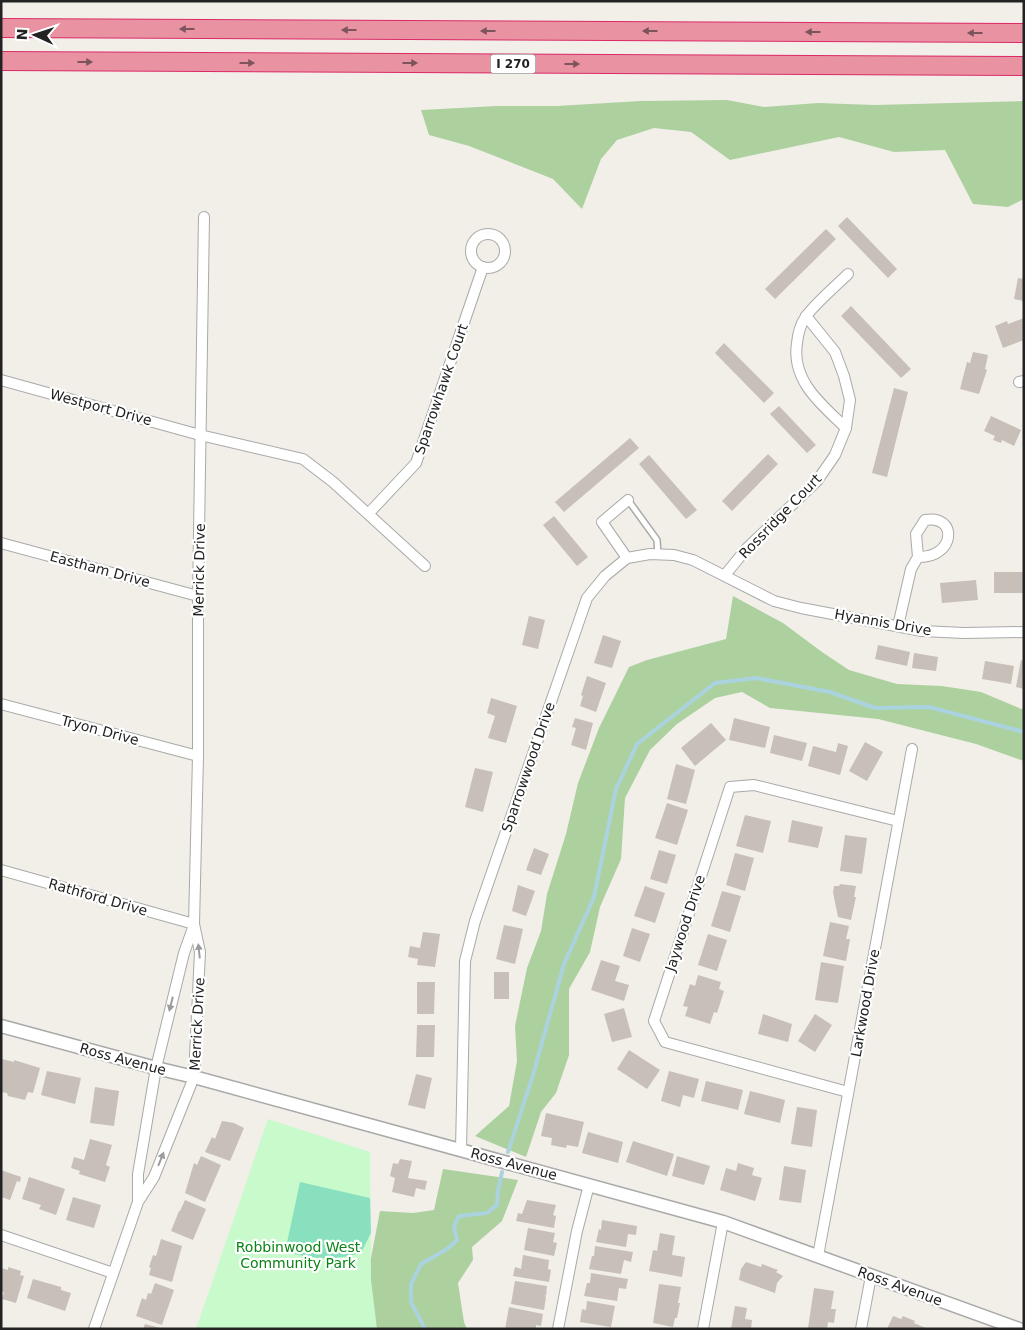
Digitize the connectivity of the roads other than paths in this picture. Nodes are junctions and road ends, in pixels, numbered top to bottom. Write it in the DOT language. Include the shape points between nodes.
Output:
graph roads {
  1 [pos="1,28"];
  2 [pos="1024,33"];
  3 [pos="1,61"];
  4 [pos="1024,66"];
  5 [pos="204,217"];
  6 [pos="483,267"];
  7 [pos="848,274"];
  8 [pos="806,316"];
  9 [pos="1,380"];
  10 [pos="846,428"];
  11 [pos="200,435"];
  12 [pos="628,500"];
  13 [pos="369,513"];
  14 [pos="1,543"];
  15 [pos="658,554"];
  16 [pos="918,557"];
  17 [pos="627,558"];
  18 [pos="425,566"];
  19 [pos="725,575"];
  20 [pos="198,596"];
  21 [pos="898,626"];
  22 [pos="1024,632"];
  23 [pos="1,704"];
  24 [pos="912,749"];
  25 [pos="198,756"];
  26 [pos="898,821"];
  27 [pos="1,870"];
  28 [pos="194,924"];
  29 [pos="1,1026"];
  30 [pos="156,1068"];
  31 [pos="194,1077"];
  32 [pos="848,1092"];
  33 [pos="461,1150"];
  34 [pos="589,1185"];
  35 [pos="138,1202"];
  36 [pos="723,1222"];
  37 [pos="1,1235"];
  38 [pos="818,1256"];
  39 [pos="113,1273"];
  40 [pos="871,1276"];
  41 [pos="1024,1320"];
  42 [pos="94,1329"];
  43 [pos="558,1329"];
  44 [pos="703,1329"];
  45 [pos="861,1329"];
  46 [pos="1020,1329"];
  2 -- 1 [label="highway, one-way"];
  3 -- 4 [label="highway, I 270, one-way"];
  5 -- 11 [label="street, Merrick Drive"];
  6 -- 13 [label="street, Sparrowhawk Court" via="416,463"];
  7 -- 8 [label="street"];
  8 -- 10 [label="street, Rossridge Court" via="835,352 844,376 850,400"];
  8 -- 10 [label="street" via="796,348 797,365 815,398"];
  9 -- 11 [label="street, Westport Drive"];
  10 -- 19 [label="street, Rossridge Court" via="835,454 816,481 747,548"];
  11 -- 13 [label="street" via="303,460"];
  11 -- 20 [label="street, Merrick Drive"];
  12 -- 15 [label="lane" via="657,540"];
  12 -- 17 [label="street" via="602,522"];
  13 -- 18 [label="street"];
  14 -- 20 [label="street, Eastham Drive"];
  15 -- 17 [label="street"];
  15 -- 19 [label="street" via="693,560"];
  16 -- 21 [label="street" via="911,569"];
  17 -- 33 [label="street, Sparrowwood Drive" via="605,576 587,598 475,921 465,961"];
  19 -- 21 [label="street, Hyannis Drive" via="774,600 801,608"];
  20 -- 25 [label="street, Merrick Drive"];
  21 -- 22 [label="street, Hyannis Drive" via="964,633"];
  23 -- 25 [label="street, Tryon Drive"];
  24 -- 26 [label="street, Larkwood Drive"];
  25 -- 28 [label="street, Merrick Drive"];
  26 -- 32 [label="street, Larkwood Drive"];
  26 -- 32 [label="street, Jaywood Drive" via="754,785 730,787 654,1021 665,1042"];
  27 -- 28 [label="street, Rathford Drive"];
  28 -- 30 [label="street, Merrick Drive, one-way"];
  31 -- 28 [label="street, Merrick Drive, one-way" via="200,952"];
  29 -- 30 [label="street, Ross Avenue"];
  30 -- 31 [label="street, Ross Avenue"];
  30 -- 35 [label="street, Merrick Drive" via="138,1174"];
  31 -- 33 [label="street, Ross Avenue"];
  35 -- 31 [label="street, Merrick Drive, one-way" via="154,1177"];
  32 -- 38 [label="street, Larkwood Drive"];
  33 -- 34 [label="street, Ross Avenue"];
  34 -- 36 [label="street, Ross Avenue"];
  34 -- 43 [label="street" via="576,1232"];
  35 -- 39 [label="street, Merrick Drive"];
  36 -- 38 [label="street, Ross Avenue"];
  36 -- 44 [label="street"];
  37 -- 39 [label="street"];
  38 -- 40 [label="street, Ross Avenue"];
  39 -- 42 [label="street, Merrick Drive"];
  40 -- 45 [label="street"];
  40 -- 46 [label="street, Ross Avenue"];
  41 -- 46 [label="street"];
}
